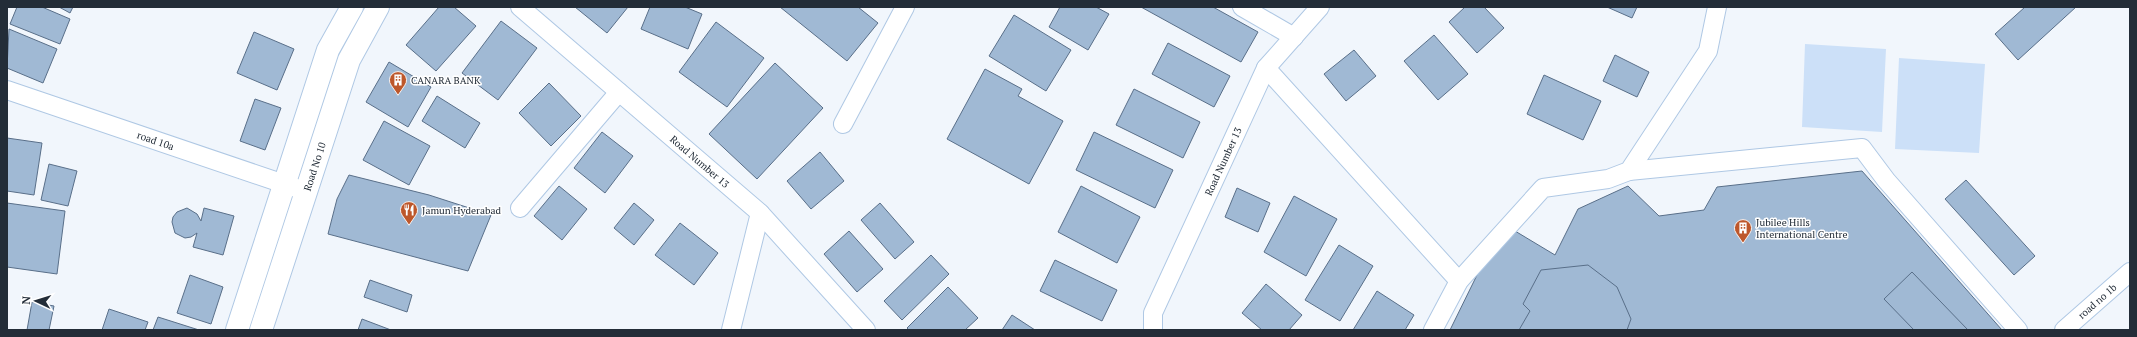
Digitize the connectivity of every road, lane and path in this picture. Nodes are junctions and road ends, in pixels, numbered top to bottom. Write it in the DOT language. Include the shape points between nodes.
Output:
graph roads {
  1 [pos="352,7"];
  2 [pos="378,7"];
  3 [pos="520,7"];
  4 [pos="905,7"];
  5 [pos="1242,7"];
  6 [pos="1320,7"];
  7 [pos="1717,7"];
  8 [pos="1294,37"];
  9 [pos="1266,68"];
  10 [pos="7,90"];
  11 [pos="619,92"];
  12 [pos="843,124"];
  13 [pos="1629,171"];
  14 [pos="283,183"];
  15 [pos="305,191"];
  16 [pos="520,208"];
  17 [pos="760,213"];
  18 [pos="2130,272"];
  19 [pos="1459,281"];
  20 [pos="237,330"];
  21 [pos="261,330"];
  22 [pos="731,330"];
  23 [pos="866,330"];
  24 [pos="1153,330"];
  25 [pos="1433,330"];
  26 [pos="2018,330"];
  27 [pos="2064,330"];
  1 -- 14 [label="main road" via="328,50"];
  2 -- 15 [label="main road, Road No 10" via="349,60"];
  3 -- 11 [label="street, Road Number 13"];
  4 -- 12 [label="street"];
  5 -- 8 [label="street"];
  6 -- 8 [label="street, Road Number 13"];
  7 -- 13 [label="street" via="1708,51"];
  8 -- 9 [label="street, Road Number 13"];
  9 -- 19 [label="street"];
  9 -- 24 [label="street, Road Number 13" via="1154,313"];
  10 -- 14 [label="street, road 10a"];
  11 -- 16 [label="street"];
  11 -- 17 [label="street, Road Number 13"];
  13 -- 19 [label="street" via="1608,179 1543,188"];
  13 -- 26 [label="street" via="1862,148 1886,180"];
  14 -- 15 [label="street, road 10a"];
  14 -- 20 [label="main road"];
  15 -- 21 [label="main road, Road No 10"];
  17 -- 22 [label="street"];
  17 -- 23 [label="street, Road Number 13"];
  18 -- 27 [label="street, road no 1b"];
  19 -- 25 [label="street"];
}
